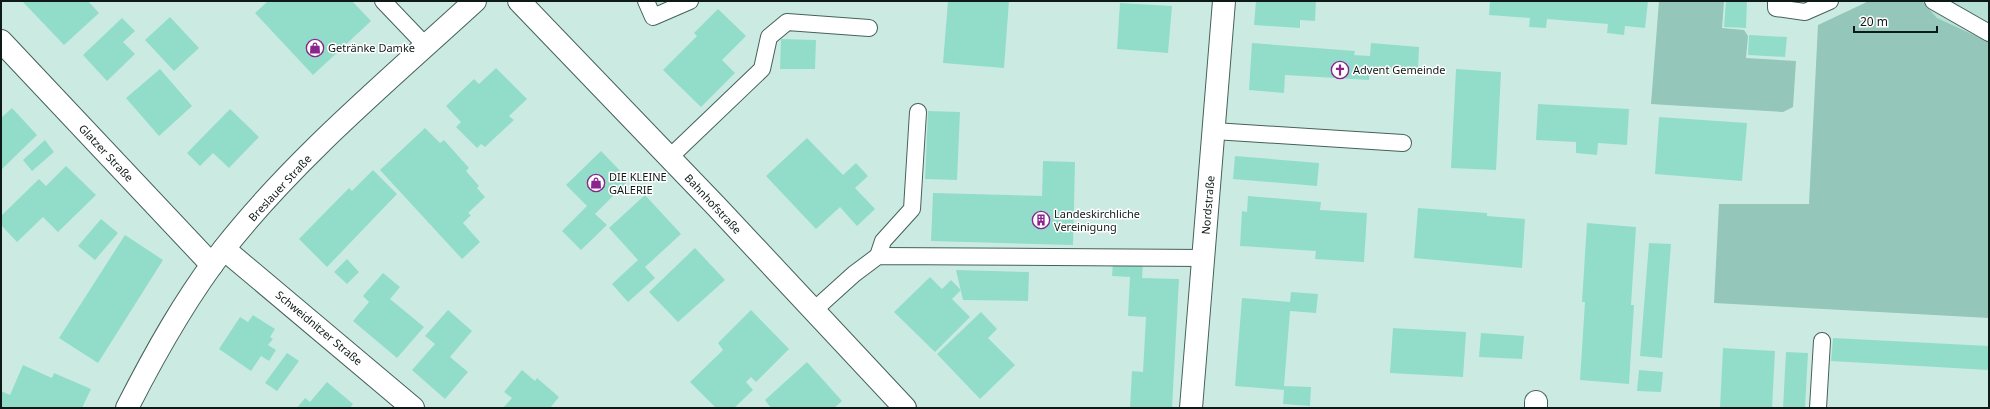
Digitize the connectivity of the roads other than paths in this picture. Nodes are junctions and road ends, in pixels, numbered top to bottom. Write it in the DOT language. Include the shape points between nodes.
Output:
graph roads {
  1 [pos="383,1"];
  2 [pos="475,1"];
  3 [pos="519,1"];
  4 [pos="646,1"];
  5 [pos="690,1"];
  6 [pos="1224,1"];
  7 [pos="1776,1"];
  8 [pos="1830,1"];
  9 [pos="1933,1"];
  10 [pos="869,28"];
  11 [pos="1989,32"];
  12 [pos="1,41"];
  13 [pos="426,46"];
  14 [pos="918,112"];
  15 [pos="1214,131"];
  16 [pos="1403,144"];
  17 [pos="669,158"];
  18 [pos="878,256"];
  19 [pos="218,257"];
  20 [pos="1204,258"];
  21 [pos="813,311"];
  22 [pos="1822,341"];
  23 [pos="127,408"];
  24 [pos="413,408"];
  25 [pos="905,408"];
  26 [pos="1191,408"];
  27 [pos="1818,408"];
  1 -- 13 [label="lane"];
  2 -- 13 [label="street, Breslauer Straße"];
  3 -- 17 [label="street, Bahnhofstraße"];
  4 -- 5 [label="lane" via="653,17"];
  6 -- 15 [label="street, Nordstraße"];
  7 -- 8 [label="lane" via="1776,8 1806,12"];
  9 -- 11 [label="lane"];
  10 -- 17 [label="lane" via="787,22 768,38 762,69"];
  12 -- 19 [label="street, Glatzer Straße"];
  13 -- 19 [label="street, Breslauer Straße" via="330,135 276,190"];
  14 -- 18 [label="lane" via="912,209 883,241"];
  15 -- 16 [label="lane"];
  15 -- 20 [label="street, Nordstraße"];
  17 -- 21 [label="street, Bahnhofstraße"];
  18 -- 20 [label="lane"];
  18 -- 21 [label="lane"];
  19 -- 23 [label="street, Breslauer Straße" via="169,328"];
  19 -- 24 [label="street, Schweidnitzer Straße"];
  20 -- 26 [label="street, Nordstraße"];
  21 -- 25 [label="street, Bahnhofstraße"];
  22 -- 27 [label="lane"];
}
